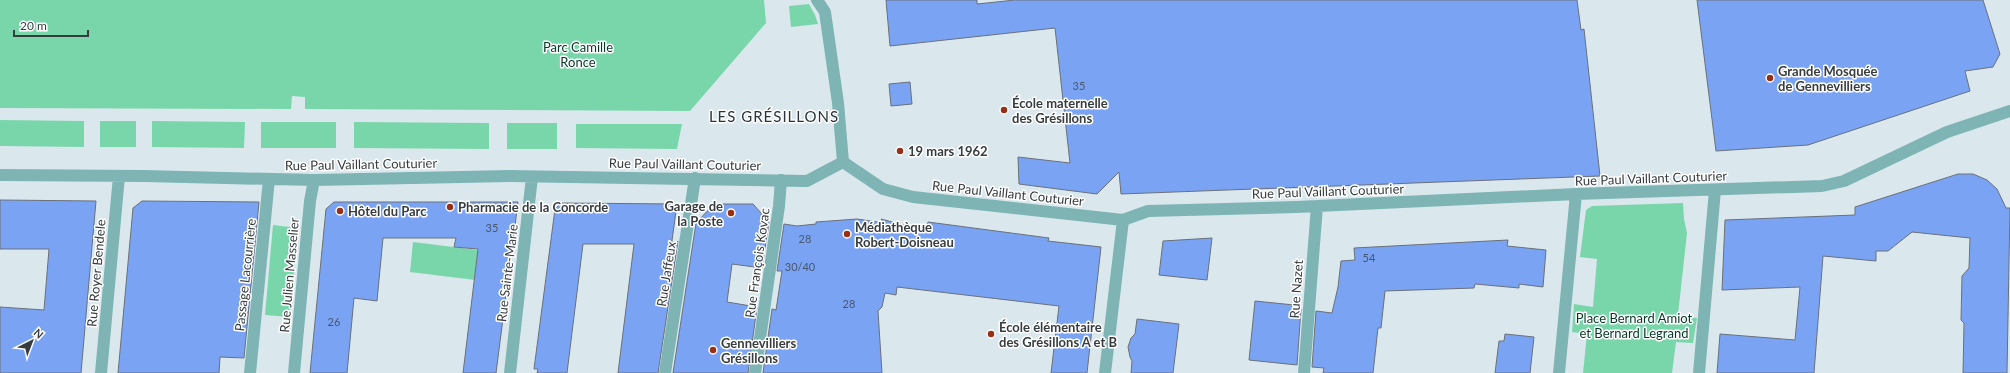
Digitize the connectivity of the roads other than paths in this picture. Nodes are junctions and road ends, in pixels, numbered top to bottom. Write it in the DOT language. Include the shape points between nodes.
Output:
graph roads {
  1 [pos="817,0"];
  2 [pos="830,0"];
  3 [pos="826,12"];
  4 [pos="2010,111"];
  5 [pos="843,162"];
  6 [pos="0,175"];
  7 [pos="119,176"];
  8 [pos="532,176"];
  9 [pos="695,178"];
  10 [pos="269,179"];
  11 [pos="314,180"];
  12 [pos="781,180"];
  13 [pos="1715,190"];
  14 [pos="1576,194"];
  15 [pos="1317,206"];
  16 [pos="1123,220"];
  17 [pos="101,373"];
  18 [pos="250,373"];
  19 [pos="294,373"];
  20 [pos="510,373"];
  21 [pos="665,373"];
  22 [pos="755,373"];
  23 [pos="1105,373"];
  24 [pos="1304,373"];
  25 [pos="1559,373"];
  26 [pos="1699,373"];
  1 -- 3 [label="street"];
  2 -- 3 [label="street"];
  3 -- 5 [label="street"];
  4 -- 13 [label="street, Rue Paul Vaillant Couturier" via="1947,132 1844,181 1822,186"];
  5 -- 12 [label="street, Rue Paul Vaillant Couturier" via="806,181"];
  5 -- 16 [label="street, Rue Paul Vaillant Couturier" via="883,189 912,197"];
  6 -- 7 [label="street, Rue Paul Vaillant Couturier"];
  7 -- 10 [label="street, Rue Paul Vaillant Couturier"];
  7 -- 17 [label="street, Rue Royer Bendele"];
  8 -- 9 [label="street, Rue Paul Vaillant Couturier"];
  8 -- 11 [label="street, Rue Paul Vaillant Couturier"];
  8 -- 20 [label="street, Rue Sainte-Marie"];
  9 -- 12 [label="street, Rue Paul Vaillant Couturier"];
  9 -- 21 [label="street, Rue Jaffeux"];
  10 -- 11 [label="street, Rue Paul Vaillant Couturier"];
  10 -- 18 [label="street, Passage Lacourrière"];
  11 -- 19 [label="street, Rue Julien Masselier"];
  12 -- 22 [label="street, Rue François Kovac"];
  13 -- 14 [label="street, Rue Paul Vaillant Couturier"];
  13 -- 26 [label="street"];
  14 -- 15 [label="street, Rue Paul Vaillant Couturier"];
  14 -- 25 [label="street"];
  15 -- 16 [label="street, Rue Paul Vaillant Couturier" via="1148,211"];
  15 -- 24 [label="street, Rue Nazet"];
  16 -- 23 [label="street"];
}
